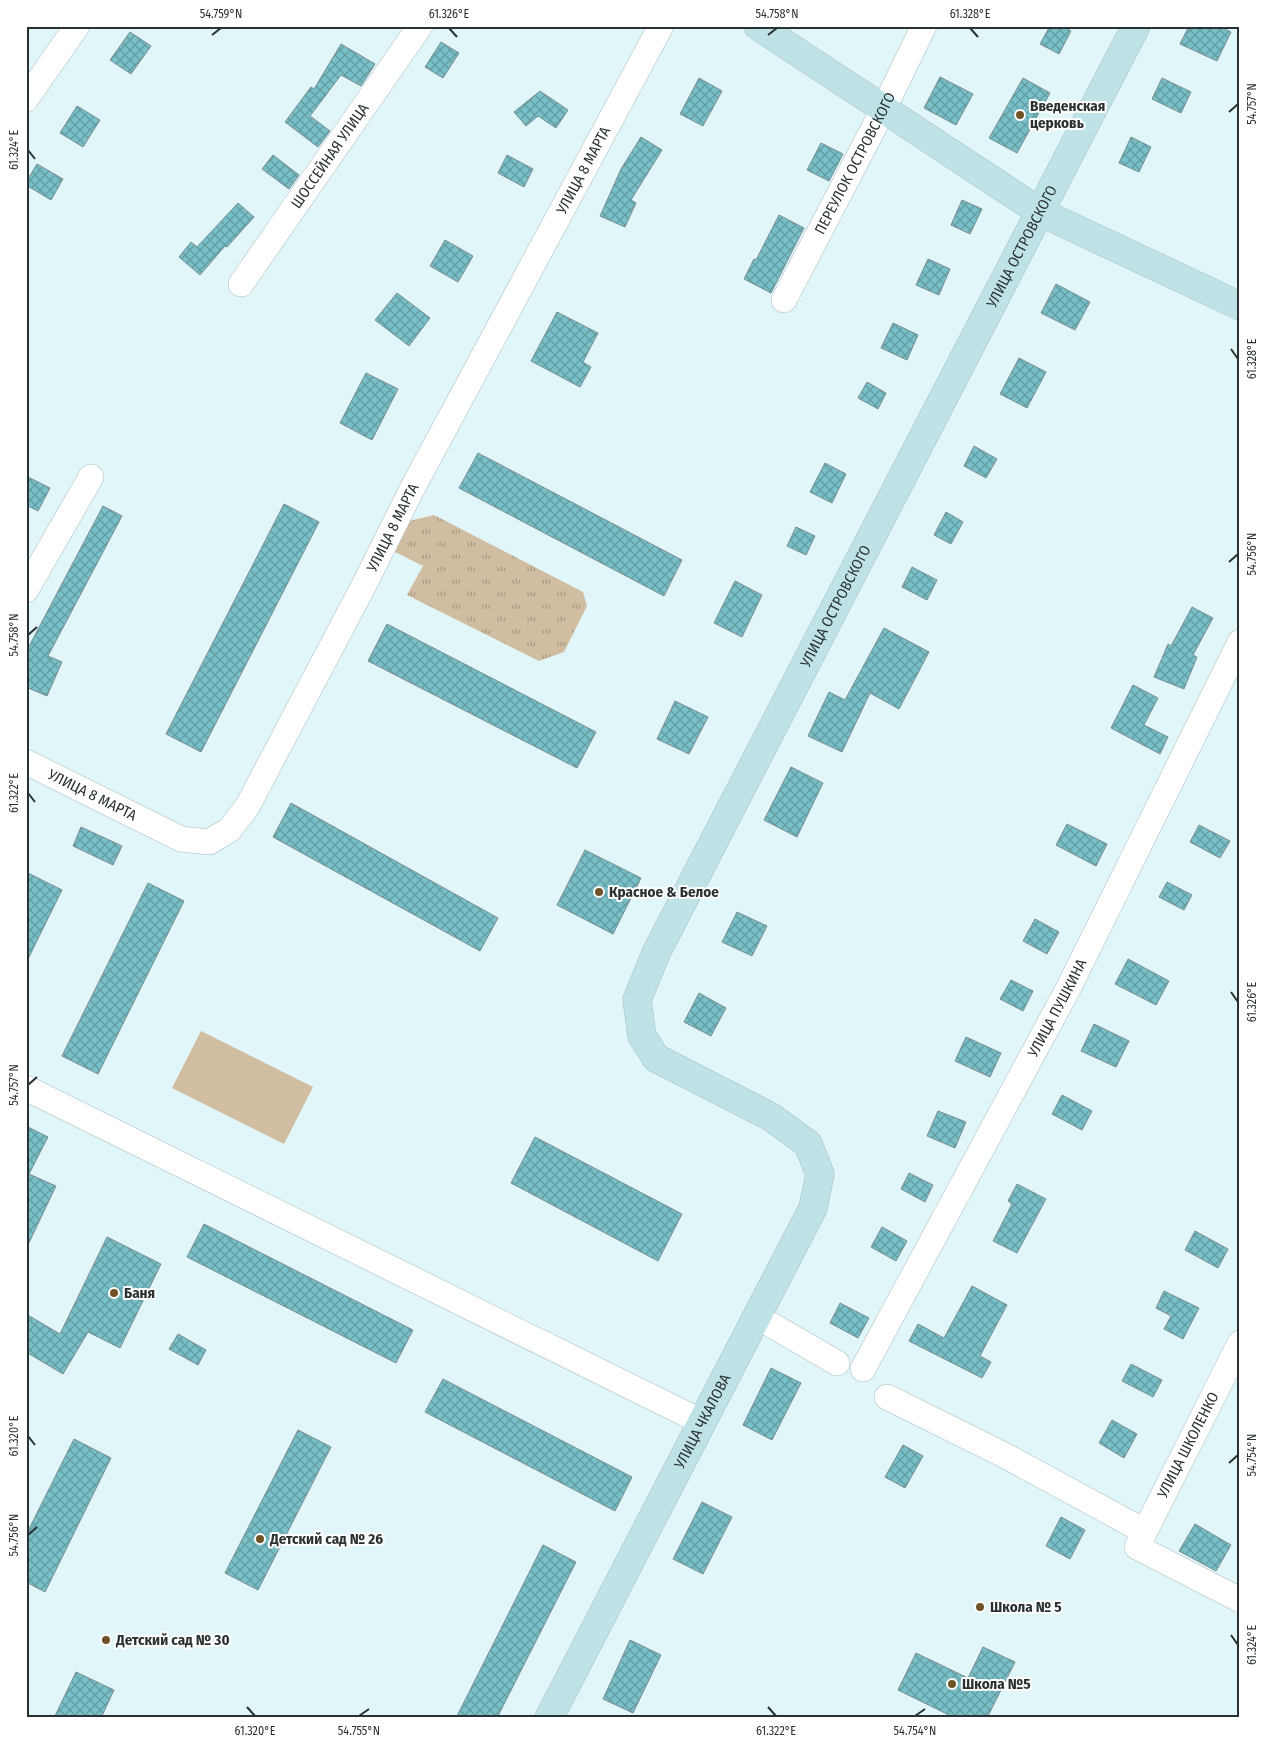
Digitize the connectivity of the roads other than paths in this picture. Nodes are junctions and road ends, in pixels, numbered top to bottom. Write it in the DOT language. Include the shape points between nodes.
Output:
graph roads {
  1 [pos="77,26"];
  2 [pos="420,26"];
  3 [pos="661,26"];
  4 [pos="758,26"];
  5 [pos="924,26"];
  6 [pos="1136,26"];
  7 [pos="26,99"];
  8 [pos="883,110"];
  9 [pos="1040,212"];
  10 [pos="241,284"];
  11 [pos="784,300"];
  12 [pos="1240,306"];
  13 [pos="91,477"];
  14 [pos="26,590"];
  15 [pos="1240,642"];
  16 [pos="26,762"];
  17 [pos="26,1088"];
  18 [pos="788,1129"];
  19 [pos="756,1316"];
  20 [pos="1240,1344"];
  21 [pos="837,1363"];
  22 [pos="863,1369"];
  23 [pos="887,1398"];
  24 [pos="702,1422"];
  25 [pos="1140,1539"];
  26 [pos="1240,1600"];
  27 [pos="549,1718"];
  1 -- 7 [label="street"];
  2 -- 10 [label="street, ШОССЕЙНАЯ УЛИЦА"];
  3 -- 16 [label="street, УЛИЦА 8 МАРТА" via="412,489 247,807 229,830 209,842 181,839"];
  4 -- 8 [label="street"];
  5 -- 8 [label="street, ПЕРЕУЛОК ОСТРОВСКОГО"];
  6 -- 9 [label="street, УЛИЦА ОСТРОВСКОГО"];
  8 -- 9 [label="street"];
  8 -- 11 [label="street, ПЕРЕУЛОК ОСТРОВСКОГО"];
  9 -- 12 [label="street"];
  9 -- 18 [label="street, УЛИЦА ОСТРОВСКОГО" via="656,953 637,1000 642,1036 656,1058 771,1117"];
  13 -- 14 [label="street"];
  15 -- 22 [label="street, УЛИЦА ПУШКИНА" via="1069,987"];
  17 -- 24 [label="street"];
  18 -- 19 [label="street, УЛИЦА ЧКАЛОВА" via="808,1144 820,1174 813,1208"];
  19 -- 21 [label="street"];
  19 -- 24 [label="street, УЛИЦА ЧКАЛОВА"];
  20 -- 25 [label="street, УЛИЦА ШКОЛЕНКО"];
  23 -- 25 [label="street" via="1004,1455"];
  24 -- 27 [label="street, УЛИЦА ЧКАЛОВА"];
  25 -- 26 [label="street"];
}
